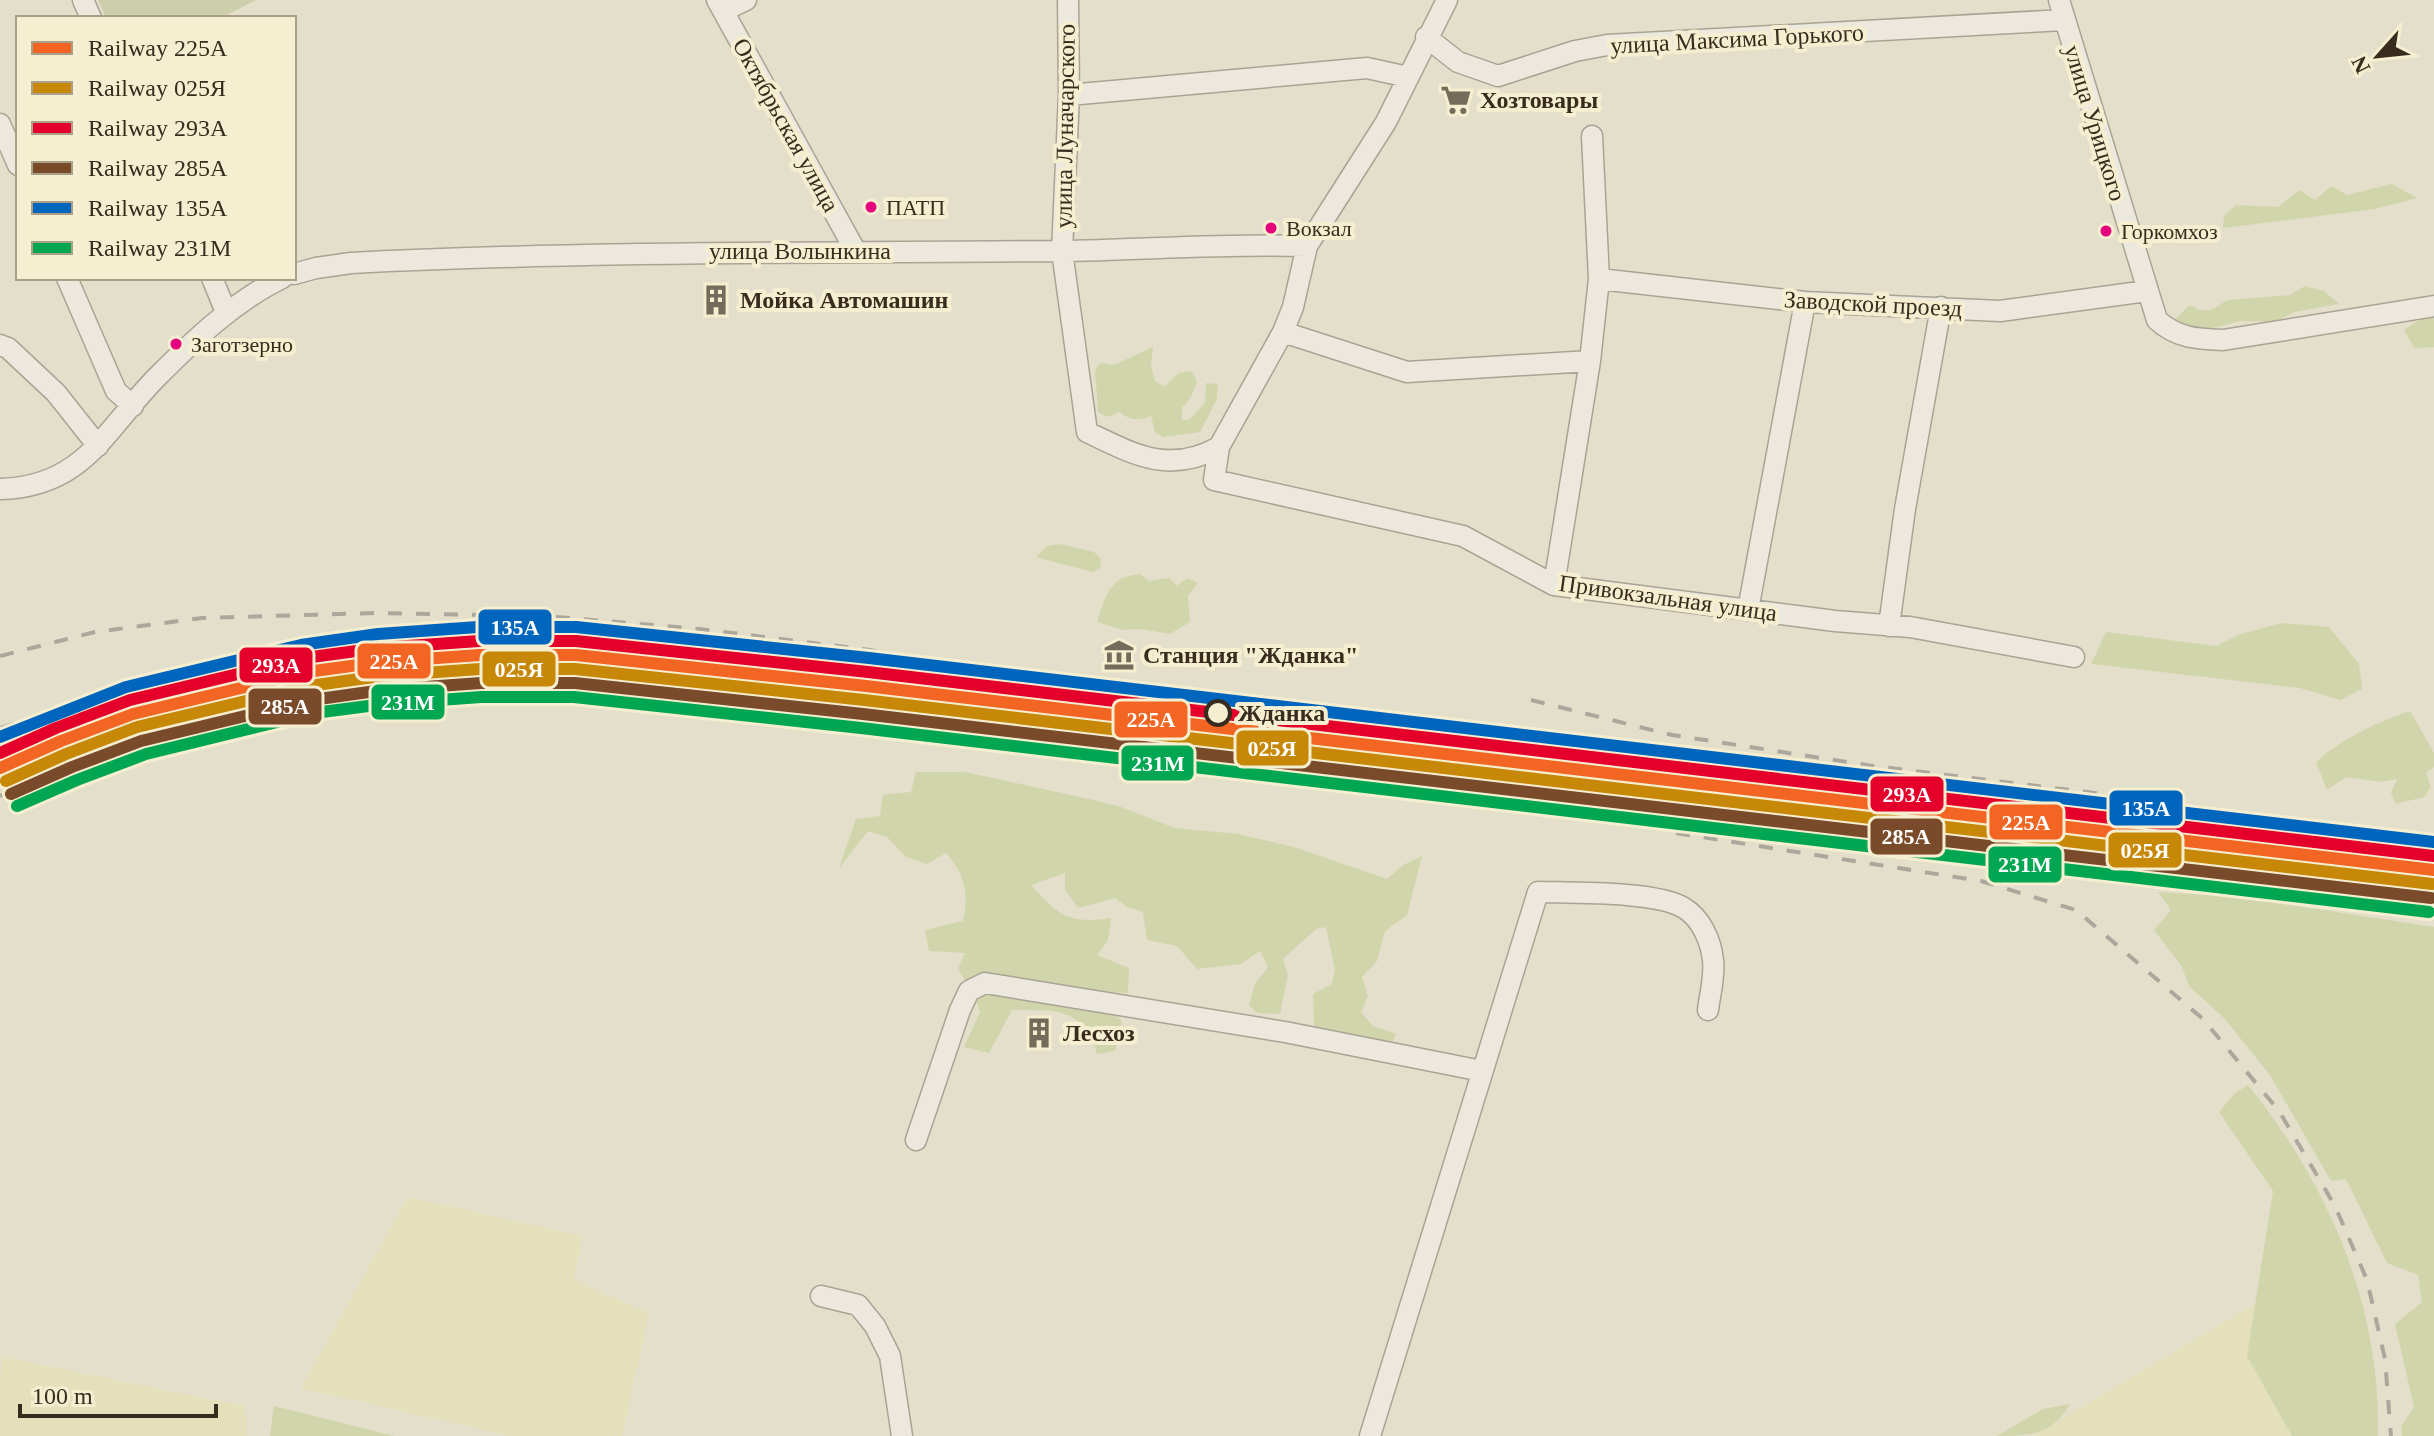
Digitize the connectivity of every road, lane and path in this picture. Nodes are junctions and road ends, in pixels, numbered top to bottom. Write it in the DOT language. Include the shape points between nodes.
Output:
graph roads {
  1 [pos="746,0"];
  2 [pos="1068,0"];
  3 [pos="1447,0"];
  4 [pos="720,5"];
  5 [pos="2061,10"];
  6 [pos="1426,37"];
  7 [pos="1408,77"];
  8 [pos="1069,95"];
  9 [pos="5,124"];
  10 [pos="1592,136"];
  11 [pos="16,159"];
  12 [pos="1307,246"];
  13 [pos="855,250"];
  14 [pos="1062,251"];
  15 [pos="296,274"];
  16 [pos="1599,279"];
  17 [pos="68,280"];
  18 [pos="213,280"];
  19 [pos="278,280"];
  20 [pos="2147,291"];
  21 [pos="1805,302"];
  22 [pos="2434,306"];
  23 [pos="1941,307"];
  24 [pos="226,312"];
  25 [pos="1283,332"];
  26 [pos="0,345"];
  27 [pos="1590,361"];
  28 [pos="133,406"];
  29 [pos="98,446"];
  30 [pos="1219,447"];
  31 [pos="0,489"];
  32 [pos="1554,585"];
  33 [pos="1748,610"];
  34 [pos="1889,626"];
  35 [pos="2074,657"];
  36 [pos="1708,1010"];
  37 [pos="1482,1071"];
  38 [pos="916,1140"];
  39 [pos="821,1296"];
  40 [pos="902,1436"];
  41 [pos="1370,1436"];
  1 -- 4 [label="street"];
  2 -- 8 [label="street, улица Луначарского"];
  3 -- 6 [label="street"];
  4 -- 13 [label="street, Октябрьская улица"];
  5 -- 6 [label="street, улица Максима Горького" via="1607,45 1498,76 1458,62"];
  5 -- 20 [label="street, улица Урицкого"];
  6 -- 7 [label="street"];
  7 -- 8 [label="street" via="1367,68"];
  7 -- 12 [label="street" via="1386,122"];
  8 -- 14 [label="street, улица Луначарского"];
  9 -- 11 [label="street"];
  10 -- 16 [label="street"];
  12 -- 14 [label="street, улица Волынкина"];
  12 -- 25 [label="street"];
  13 -- 14 [label="street, улица Волынкина"];
  13 -- 15 [label="street, улица Волынкина" via="351,263"];
  14 -- 30 [label="street, улица Луначарского" via="1087,432 1138,456 1177,462"];
  16 -- 21 [label="street, Заводской проезд"];
  16 -- 27 [label="street"];
  17 -- 28 [label="street" via="116,391"];
  18 -- 24 [label="street"];
  19 -- 24 [label="street"];
  20 -- 22 [label="street, улица Урицкого" via="2157,320 2170,332 2191,339 2223,340"];
  20 -- 23 [label="street, Заводской проезд" via="2000,311"];
  21 -- 23 [label="street, Заводской проезд"];
  21 -- 33 [label="street"];
  23 -- 34 [label="street"];
  24 -- 28 [label="street" via="156,377"];
  25 -- 27 [label="street" via="1407,372"];
  25 -- 30 [label="street"];
  26 -- 29 [label="street" via="56,393"];
  27 -- 32 [label="street"];
  28 -- 29 [label="street"];
  29 -- 31 [label="street" via="56,476"];
  30 -- 32 [label="street, Привокзальная улица" via="1214,480 1463,536"];
  32 -- 33 [label="street, Привокзальная улица"];
  33 -- 34 [label="street, Привокзальная улица"];
  34 -- 35 [label="street, Привокзальная улица"];
  36 -- 37 [label="street" via="1714,962 1706,931 1688,910 1673,902 1594,892 1538,892"];
  37 -- 38 [label="street" via="1285,1032 985,983 969,991 960,1010"];
  37 -- 41 [label="street"];
  39 -- 40 [label="street" via="858,1305 875,1326 890,1356"];
}
